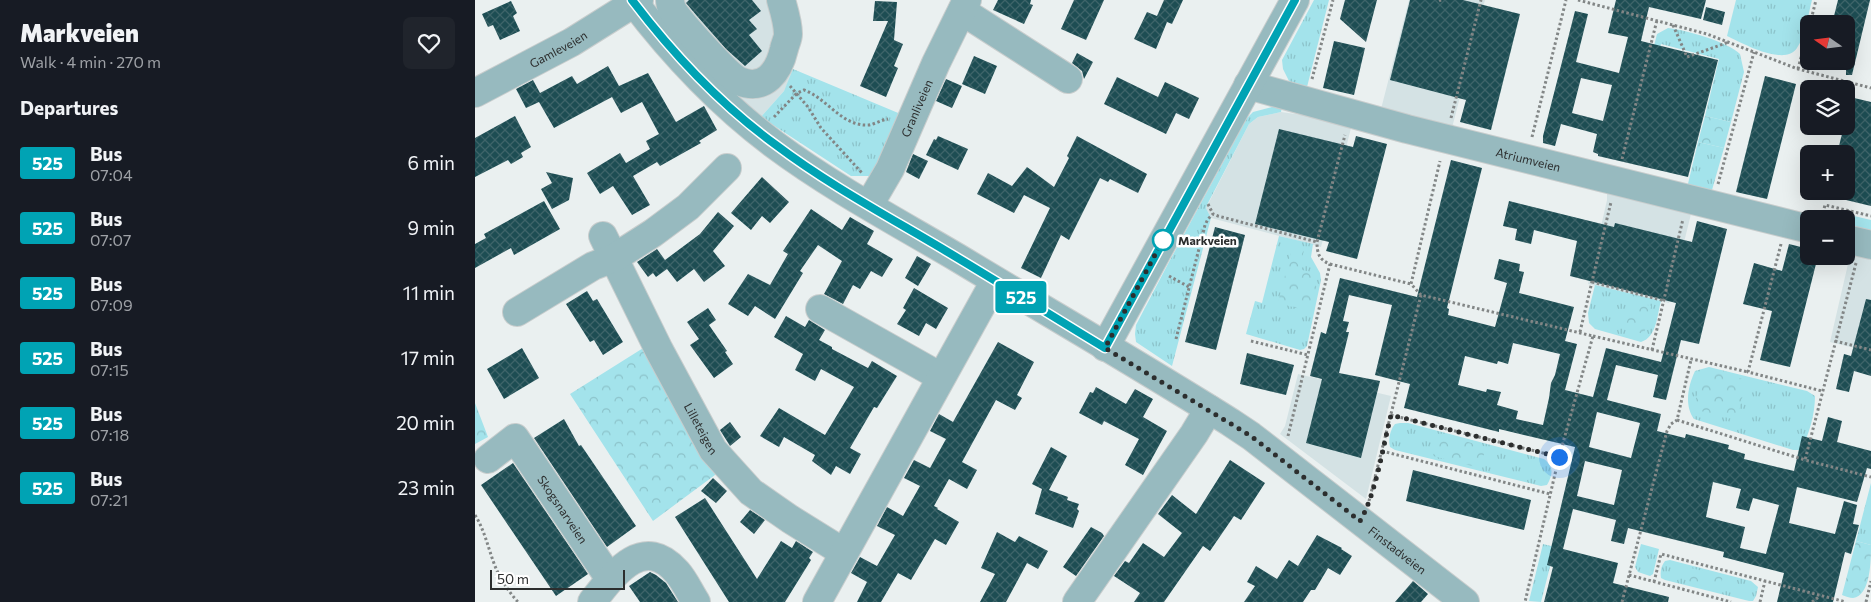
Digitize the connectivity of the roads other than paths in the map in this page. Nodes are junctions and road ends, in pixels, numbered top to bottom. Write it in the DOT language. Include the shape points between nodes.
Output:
graph roads {
  1 [pos="670,0"];
  2 [pos="781,0"];
  3 [pos="1295,0"];
  4 [pos="635,1"];
  5 [pos="965,5"];
  6 [pos="1068,78"];
  7 [pos="1249,84"];
  8 [pos="475,93"];
  9 [pos="727,168"];
  10 [pos="868,193"];
  11 [pos="1798,226"];
  12 [pos="609,247"];
  13 [pos="995,281"];
  14 [pos="820,310"];
  15 [pos="517,312"];
  16 [pos="1105,348"];
  17 [pos="941,377"];
  18 [pos="1209,409"];
  19 [pos="487,459"];
  20 [pos="843,552"];
  21 [pos="610,579"];
  22 [pos="592,602"];
  23 [pos="696,602"];
  24 [pos="817,602"];
  25 [pos="1077,602"];
  26 [pos="1465,602"];
  1 -- 2 [label="street" via="676,15 731,76 744,82 759,83 771,76 781,62 788,34"];
  3 -- 7 [label="street"];
  4 -- 8 [label="street, Gamleveien" via="565,46"];
  4 -- 10 [label="street, Finstadveien" via="681,60 729,107 790,155"];
  5 -- 6 [label="street, Granliveien"];
  5 -- 10 [label="street, Granliveien" via="885,179"];
  7 -- 11 [label="street, Atriumveien" via="1350,114"];
  7 -- 16 [label="street"];
  9 -- 12 [label="street" via="688,207 653,233"];
  10 -- 13 [label="street, Finstadveien"];
  12 -- 15 [label="street" via="593,266"];
  12 -- 20 [label="street, Lilleteigen" via="713,450 751,492"];
  13 -- 16 [label="street, Finstadveien"];
  13 -- 17 [label="street"];
  14 -- 17 [label="street"];
  16 -- 18 [label="street, Finstadveien"];
  17 -- 20 [label="street"];
  18 -- 25 [label="street"];
  18 -- 26 [label="street, Finstadveien" via="1279,457"];
  19 -- 21 [label="street, Skogsnarveien" via="515,438"];
  20 -- 24 [label="street"];
  21 -- 22 [label="street"];
  21 -- 23 [label="street" via="634,558 655,557 677,572"];
}
